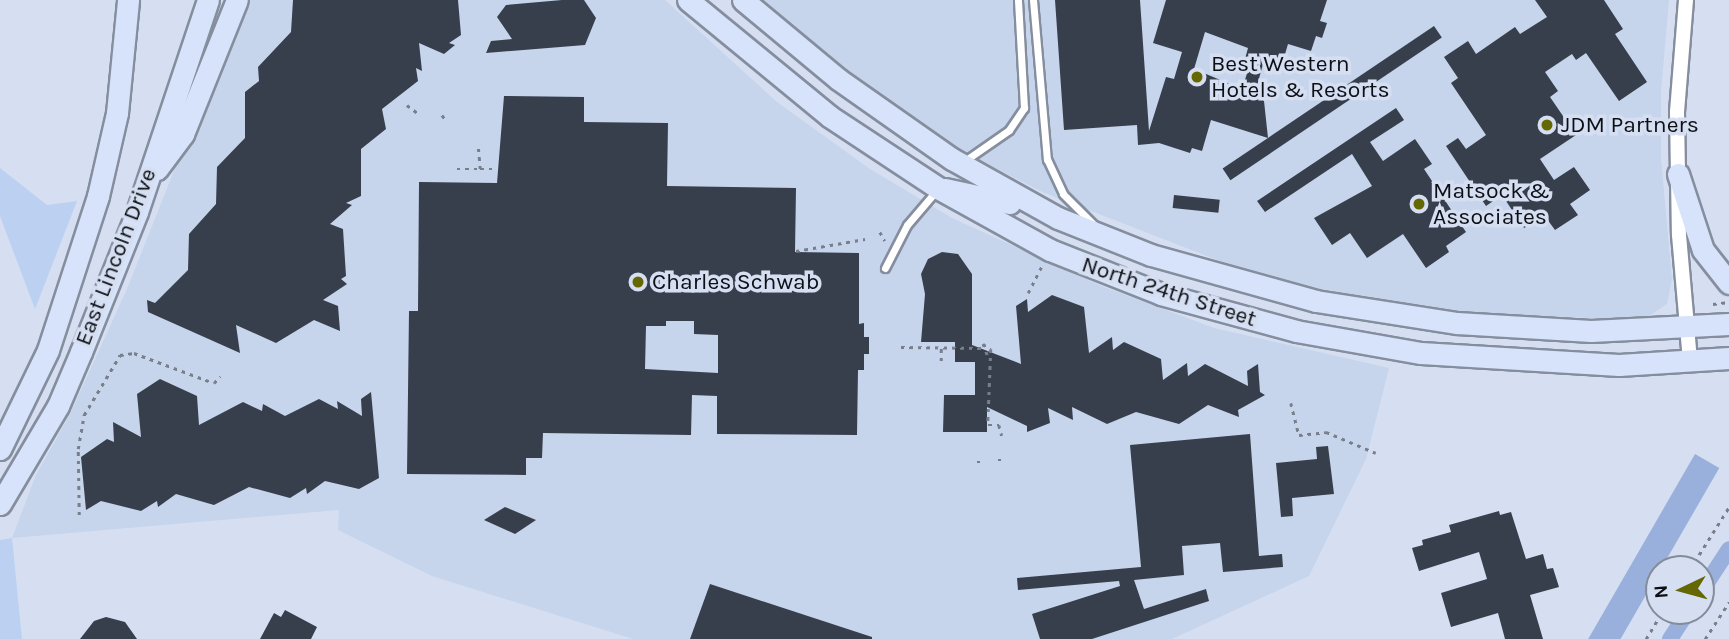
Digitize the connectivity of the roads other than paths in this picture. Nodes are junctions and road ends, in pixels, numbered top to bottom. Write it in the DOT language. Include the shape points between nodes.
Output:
graph roads {
  1 [pos="128,0"];
  2 [pos="208,0"];
  3 [pos="237,0"];
  4 [pos="688,0"];
  5 [pos="743,0"];
  6 [pos="1018,0"];
  7 [pos="1033,0"];
  8 [pos="1686,0"];
  9 [pos="921,138"];
  10 [pos="961,164"];
  11 [pos="1678,174"];
  12 [pos="143,187"];
  13 [pos="938,188"];
  14 [pos="1077,226"];
  15 [pos="1100,236"];
  16 [pos="884,268"];
  17 [pos="1729,283"];
  18 [pos="1729,324"];
  19 [pos="1687,328"];
  20 [pos="1729,358"];
  21 [pos="1690,362"];
  22 [pos="0,449"];
  23 [pos="0,504"];
  1 -- 22 [label="main road, East Lincoln Drive" via="117,113 83,249 48,349"];
  2 -- 12 [label="main road, East Lincoln Drive"];
  3 -- 12 [label="main road" via="183,134"];
  4 -- 13 [label="main road, North 24th Street" via="829,117"];
  5 -- 9 [label="main road, North 24th Street" via="838,79"];
  6 -- 10 [label="lane" via="1024,108 1020,119"];
  7 -- 15 [label="lane" via="1040,107 1052,175"];
  8 -- 11 [label="street" via="1678,70"];
  9 -- 10 [label="main road, North 24th Street"];
  9 -- 13 [label="main road" via="934,163"];
  10 -- 14 [label="main road, North 24th Street"];
  11 -- 17 [label="main road" via="1703,250"];
  11 -- 19 [label="street"];
  12 -- 23 [label="main road, East Lincoln Drive" via="58,406"];
  13 -- 14 [label="main road" via="987,195 1054,222"];
  13 -- 16 [label="lane" via="907,225"];
  13 -- 21 [label="main road, North 24th Street" via="1009,230 1082,265 1250,320 1375,347 1460,357 1579,364"];
  14 -- 15 [label="main road, North 24th Street"];
  15 -- 19 [label="main road, North 24th Street" via="1303,297 1408,317 1547,330"];
  18 -- 19 [label="main road, North 24th Street"];
  19 -- 21 [label="street"];
  20 -- 21 [label="main road, North 24th Street"];
}
